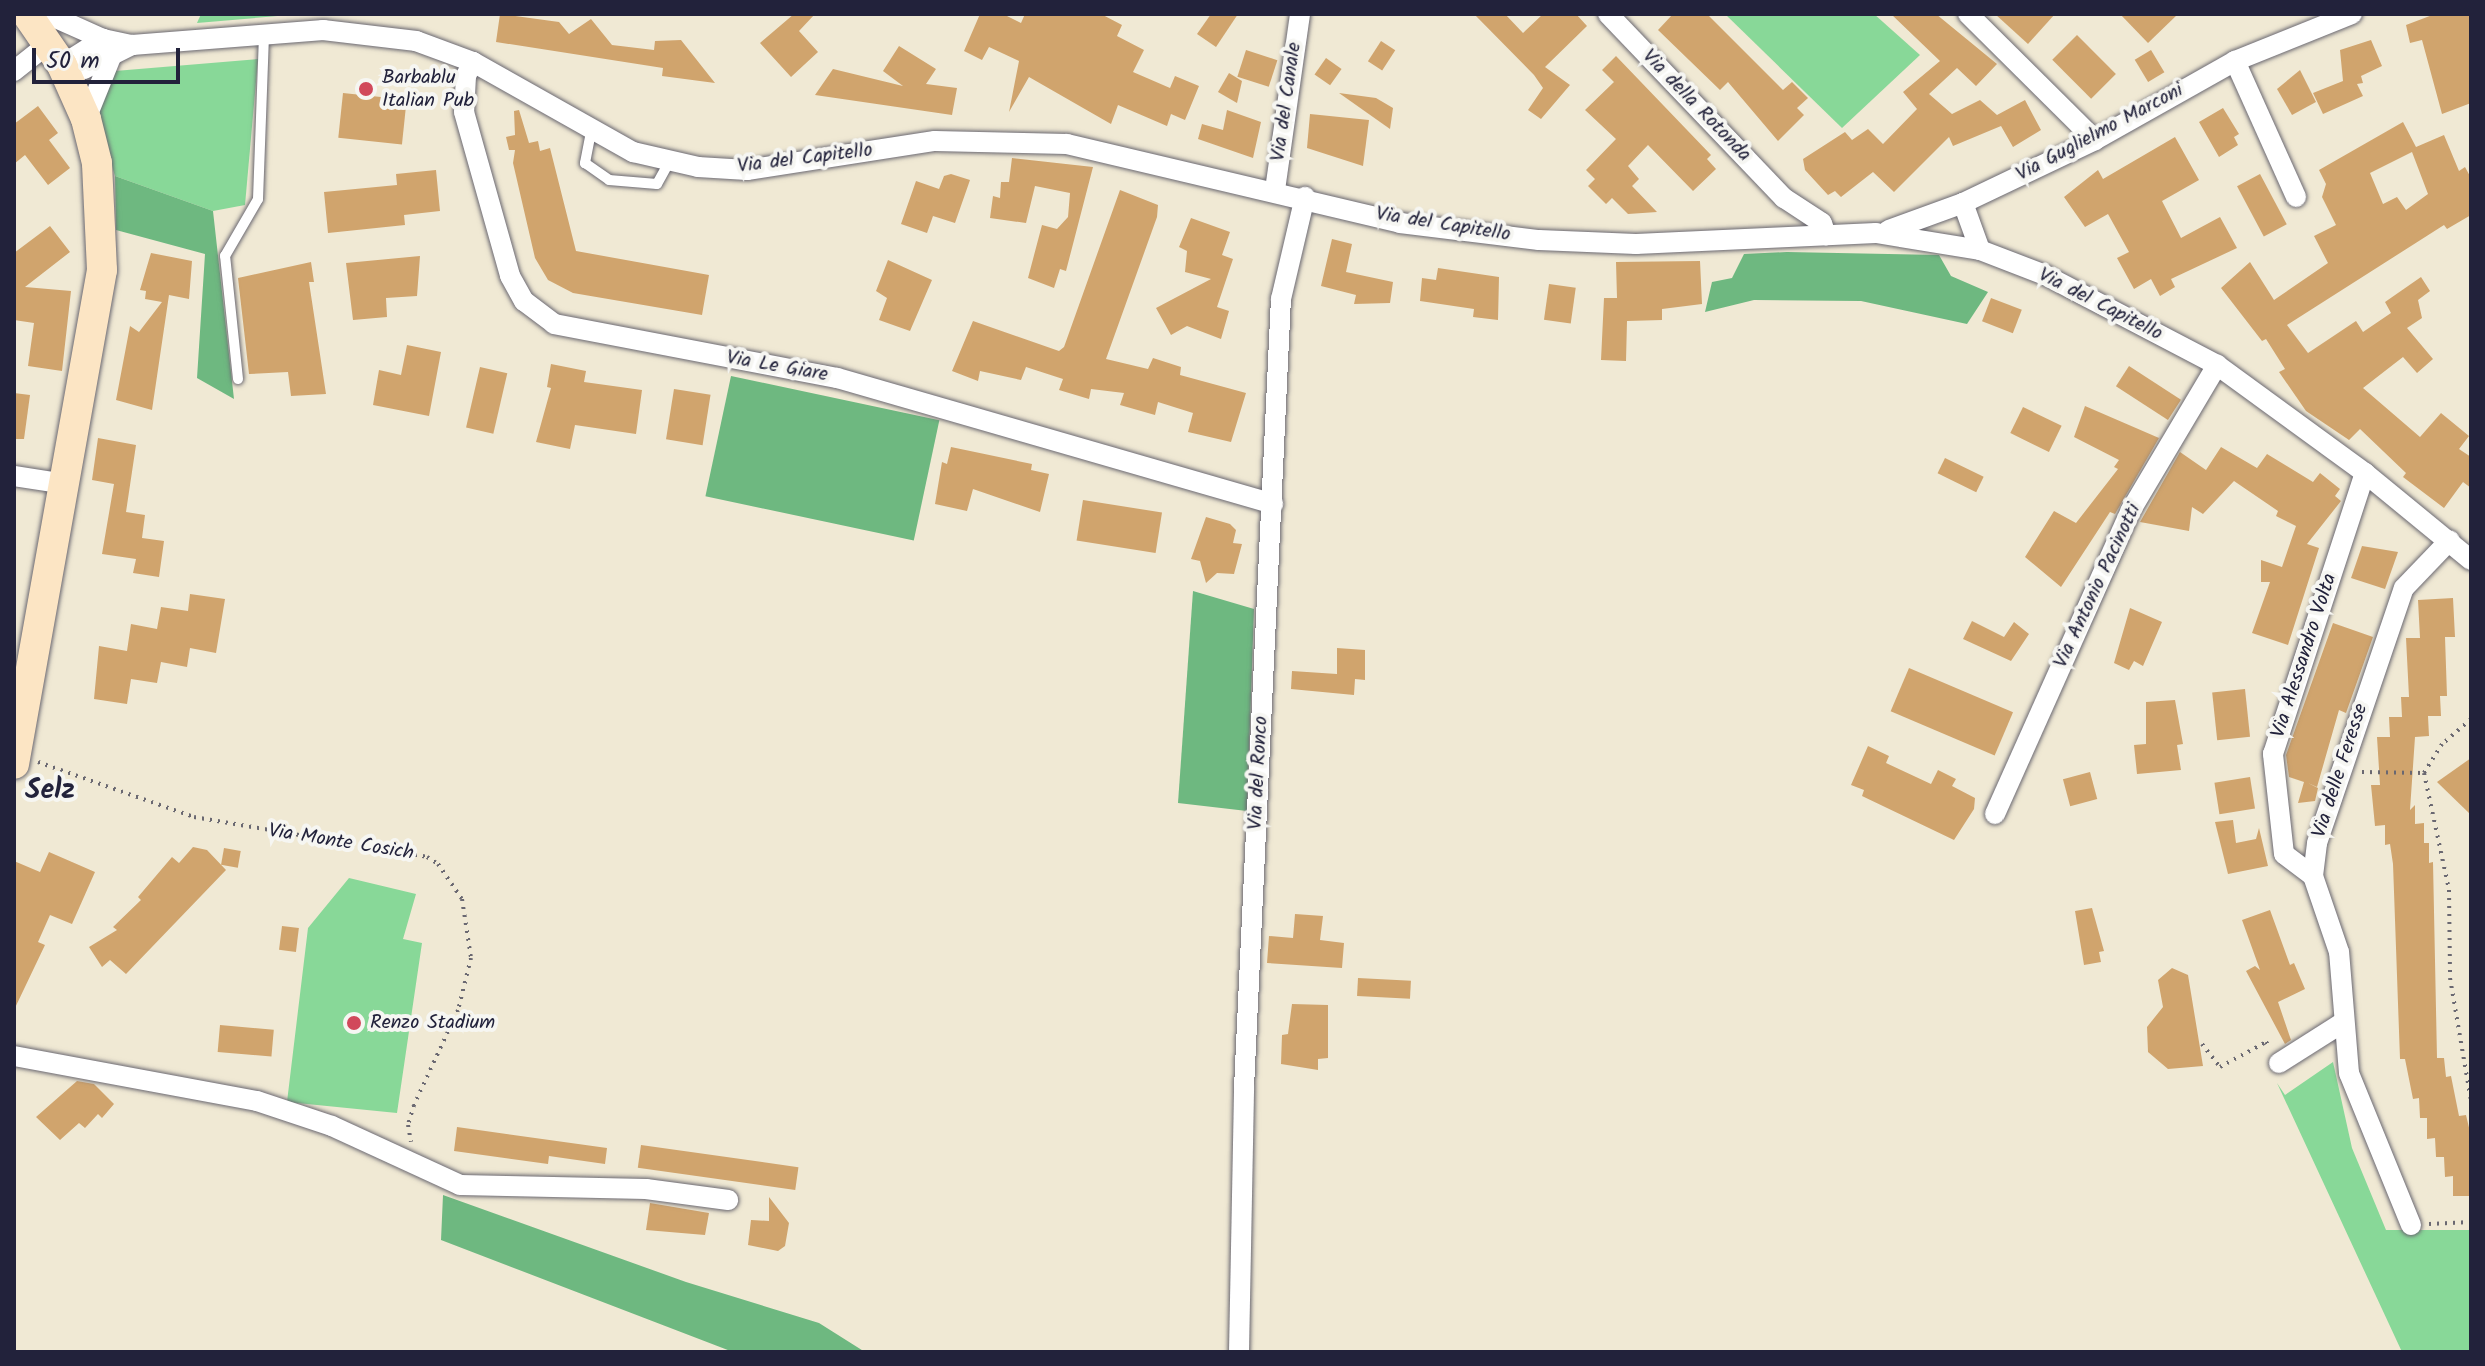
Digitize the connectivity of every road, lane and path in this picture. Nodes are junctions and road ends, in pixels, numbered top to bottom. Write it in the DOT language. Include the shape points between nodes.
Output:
graph roads {
  1 [pos="27,14"];
  2 [pos="47,14"];
  3 [pos="1300,14"];
  4 [pos="1608,14"];
  5 [pos="1968,14"];
  6 [pos="2352,14"];
  7 [pos="66,37"];
  8 [pos="264,37"];
  9 [pos="107,48"];
  10 [pos="2235,61"];
  11 [pos="473,62"];
  12 [pos="14,71"];
  13 [pos="86,119"];
  14 [pos="591,132"];
  15 [pos="2095,140"];
  16 [pos="669,162"];
  17 [pos="1275,190"];
  18 [pos="1305,197"];
  19 [pos="2296,197"];
  20 [pos="1784,198"];
  21 [pos="1963,203"];
  22 [pos="1876,233"];
  23 [pos="1826,235"];
  24 [pos="1781,237"];
  25 [pos="1980,250"];
  26 [pos="2217,365"];
  27 [pos="238,379"];
  28 [pos="2365,473"];
  29 [pos="14,476"];
  30 [pos="66,484"];
  31 [pos="1273,504"];
  32 [pos="2450,540"];
  33 [pos="2471,560"];
  34 [pos="2471,719"];
  35 [pos="17,744"];
  36 [pos="2340,772"];
  37 [pos="2424,773"];
  38 [pos="1995,814"];
  39 [pos="2313,876"];
  40 [pos="2342,1023"];
  41 [pos="2202,1044"];
  42 [pos="14,1056"];
  43 [pos="2279,1063"];
  44 [pos="2471,1101"];
  45 [pos="429,1171"];
  46 [pos="728,1200"];
  47 [pos="2471,1222"];
  48 [pos="2411,1225"];
  49 [pos="1239,1352"];
  1 -- 7 [label="street"];
  2 -- 7 [label="street"];
  3 -- 17 [label="street, Via del Canale"];
  4 -- 20 [label="street, Via della Rotonda"];
  5 -- 15 [label="street"];
  6 -- 10 [label="street, Via Guglielmo Marconi"];
  7 -- 9 [label="street"];
  7 -- 9 [label="street, Via del Capitello" via="84,69"];
  7 -- 12 [label="street"];
  7 -- 13 [label="street"];
  8 -- 9 [label="street, Via del Capitello"];
  8 -- 11 [label="street, Via del Capitello" via="323,30 373,33 416,41"];
  8 -- 27 [label="lane" via="258,199 225,256"];
  9 -- 13 [label="street"];
  10 -- 15 [label="street, Via Guglielmo Marconi"];
  10 -- 19 [label="street"];
  11 -- 14 [label="street, Via del Capitello"];
  11 -- 31 [label="street, Via Le Giare" via="466,76 464,112 510,276 524,301 554,324 837,378"];
  13 -- 30 [label="street" via="97,163 102,270"];
  14 -- 16 [label="street, Via del Capitello"];
  14 -- 16 [label="lane" via="585,163 609,180 657,184"];
  15 -- 21 [label="street, Via Guglielmo Marconi"];
  16 -- 17 [label="street, Via del Capitello" via="747,170 935,141 1025,141 1096,149"];
  17 -- 18 [label="street, Via del Capitello"];
  18 -- 24 [label="street, Via del Capitello" via="1400,223 1539,240 1636,244"];
  18 -- 31 [label="street, Via del Ronco" via="1281,299"];
  20 -- 23 [label="street, Via della Rotonda" via="1822,223"];
  20 -- 24 [label="street"];
  21 -- 22 [label="street, Via Guglielmo Marconi"];
  21 -- 25 [label="street"];
  22 -- 23 [label="street, Via del Capitello"];
  22 -- 25 [label="street, Via del Capitello"];
  23 -- 24 [label="street, Via del Capitello"];
  25 -- 26 [label="street, Via del Capitello" via="2045,275"];
  26 -- 28 [label="street, Via del Capitello"];
  26 -- 38 [label="street, Via Antonio Pacinotti" via="2131,510"];
  28 -- 32 [label="street, Via del Capitello"];
  28 -- 39 [label="street, Via Alessandro Volta" via="2273,754 2284,854"];
  29 -- 30 [label="street"];
  30 -- 35 [label="street"];
  31 -- 49 [label="street, Via del Ronco" via="1244,1088"];
  32 -- 33 [label="street, Via del Capitello"];
  32 -- 36 [label="street, Via delle Feresse" via="2404,588"];
  34 -- 37 [label="path" via="2442,744"];
  35 -- 45 [label="path, Via Monte Cosich" via="194,817 427,857 438,864 462,899 472,942 458,1010 408,1125 409,1138"];
  36 -- 37 [label="path"];
  36 -- 39 [label="street, Via delle Feresse" via="2317,843"];
  37 -- 44 [label="path" via="2449,890 2450,978"];
  39 -- 40 [label="street, Via delle Feresse" via="2339,952"];
  40 -- 43 [label="street"];
  40 -- 48 [label="street, Via delle Feresse" via="2349,1073"];
  41 -- 43 [label="path" via="2220,1067 2266,1042"];
  42 -- 45 [label="street" via="257,1101 332,1126"];
  45 -- 46 [label="street" via="460,1185 646,1189"];
  47 -- 48 [label="path"];
}
